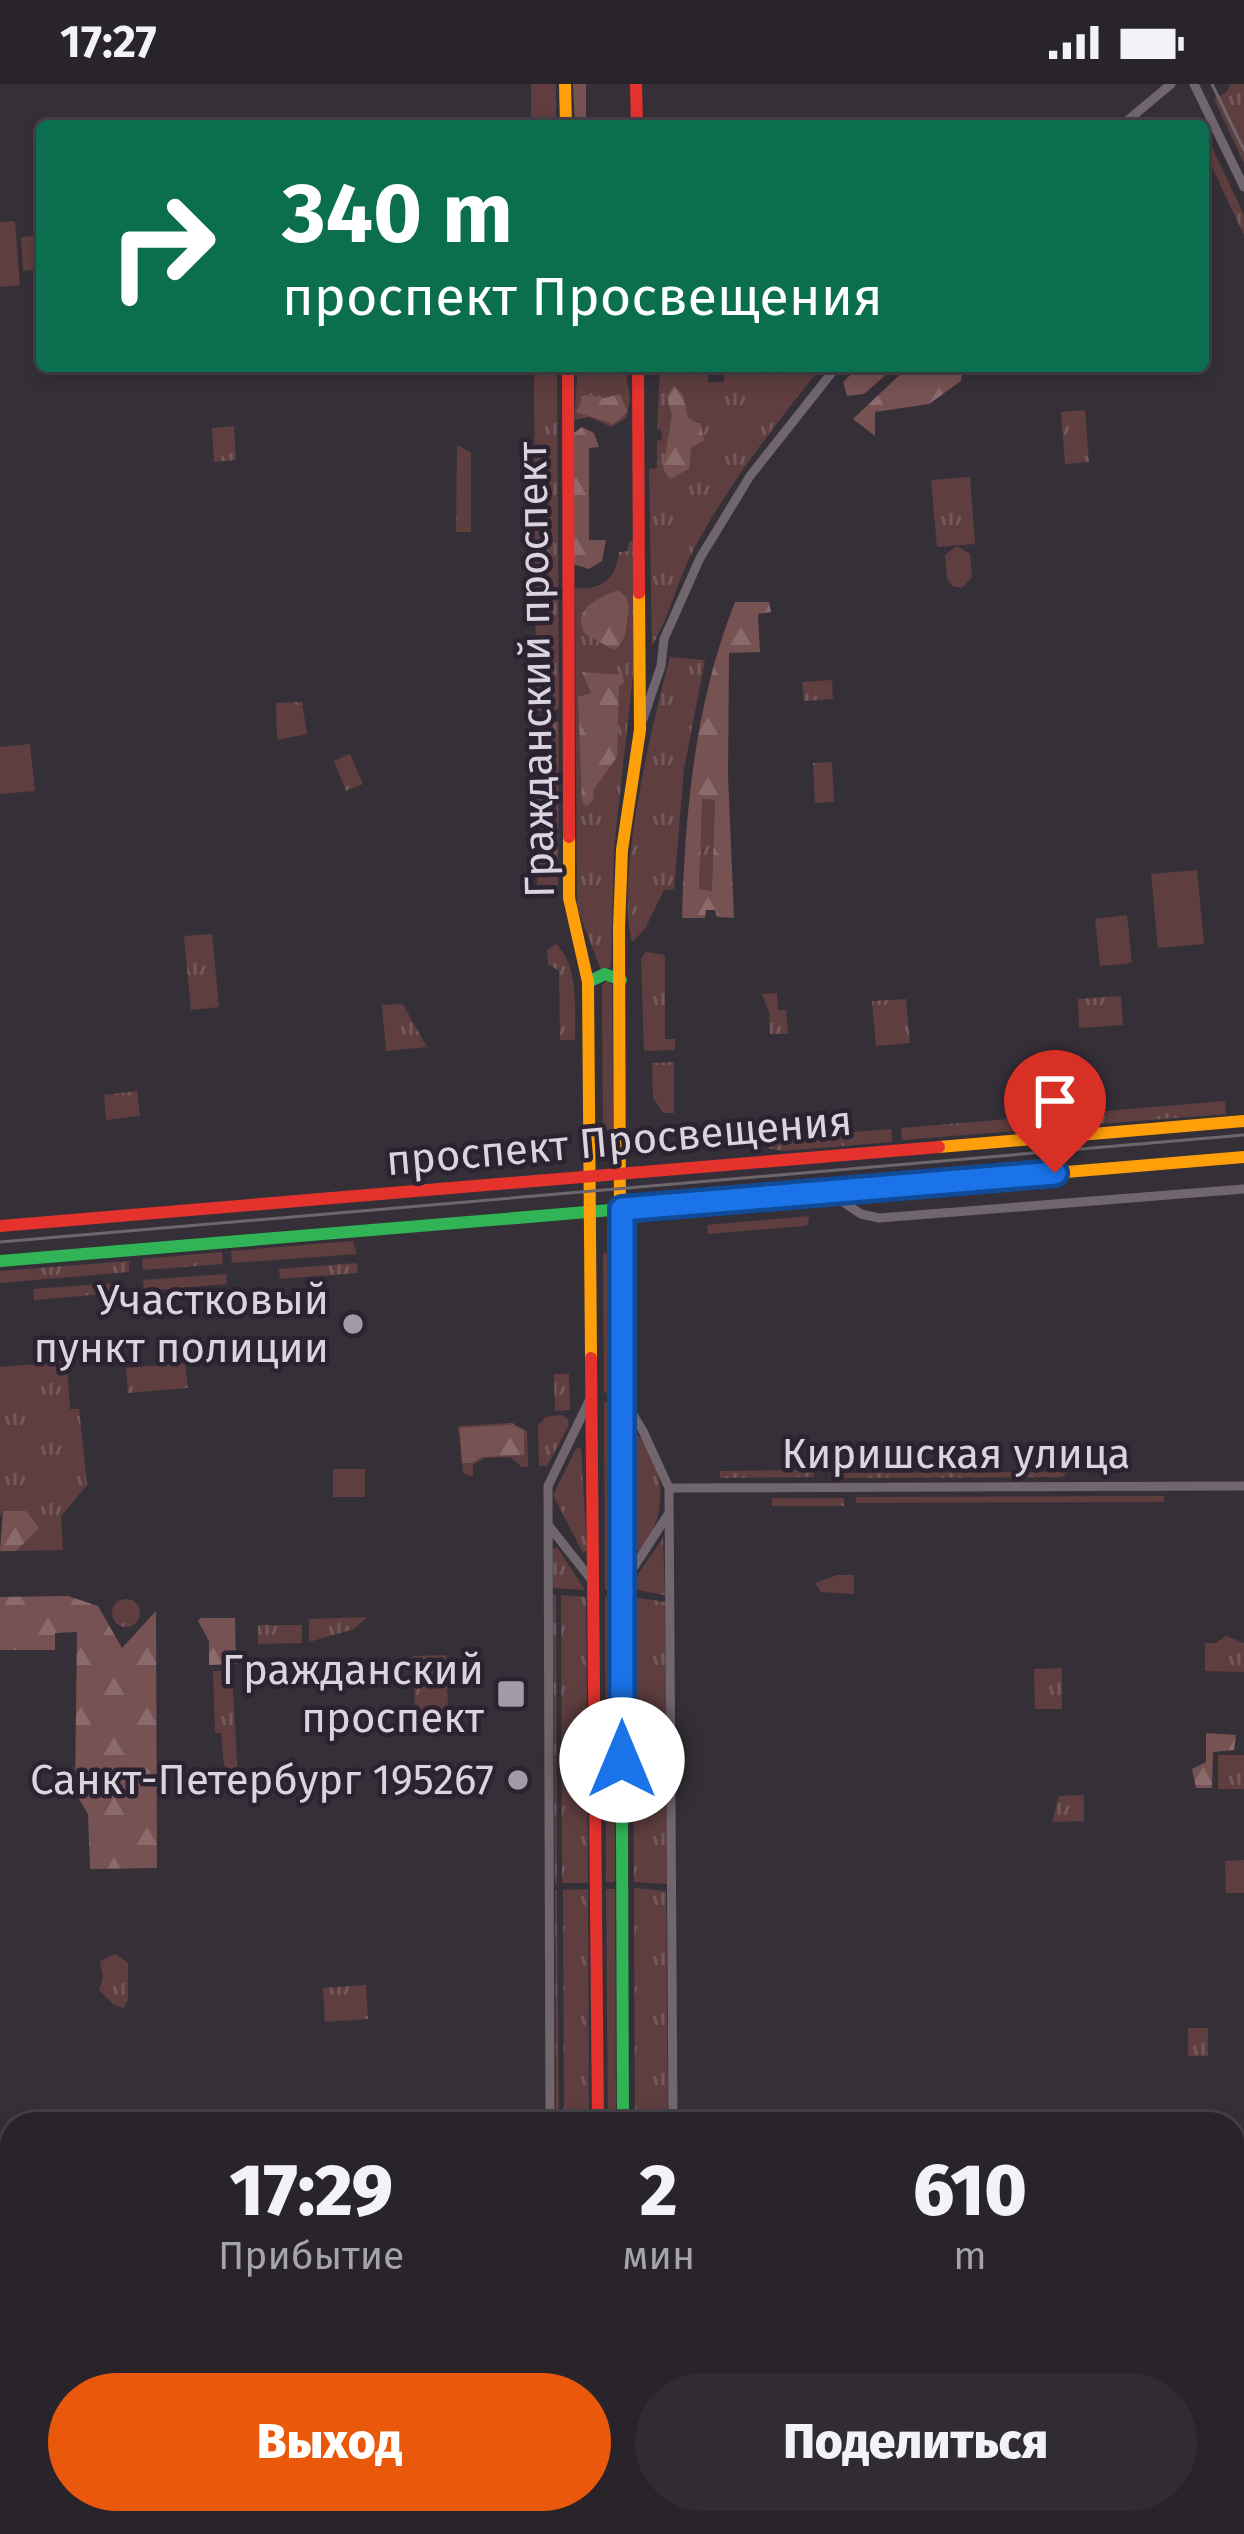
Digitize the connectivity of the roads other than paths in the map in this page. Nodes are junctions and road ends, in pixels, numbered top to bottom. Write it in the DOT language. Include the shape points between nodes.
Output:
graph roads {
  1 [pos="566,84"];
  2 [pos="636,84"];
  3 [pos="1171,84"];
  4 [pos="1194,84"];
  5 [pos="566,120"];
  6 [pos="637,120"];
  7 [pos="1127,120"];
  8 [pos="1244,187"];
  9 [pos="568,372"];
  10 [pos="638,372"];
  11 [pos="832,372"];
  12 [pos="664,639"];
  13 [pos="641,647"];
  14 [pos="640,730"];
  15 [pos="621,980"];
  16 [pos="588,982"];
  17 [pos="1244,1121"];
  18 [pos="1244,1157"];
  19 [pos="622,1173"];
  20 [pos="590,1176"];
  21 [pos="1244,1189"];
  22 [pos="828,1192"];
  23 [pos="622,1209"];
  24 [pos="590,1211"];
  25 [pos="0,1226"];
  26 [pos="0,1261"];
  27 [pos="622,1397"];
  28 [pos="590,1400"];
  29 [pos="1244,1486"];
  30 [pos="669,1487"];
  31 [pos="668,1513"];
  32 [pos="549,1526"];
  33 [pos="594,1583"];
  34 [pos="621,1587"];
  35 [pos="550,2112"];
  36 [pos="598,2112"];
  37 [pos="623,2112"];
  38 [pos="674,2112"];
  1 -- 5 [label="main road"];
  2 -- 6 [label="main road"];
  3 -- 7 [label="street"];
  4 -- 8 [label="street"];
  9 -- 16 [label="main road, Гражданский проспект" via="568,898"];
  10 -- 13 [label="main road, Гражданский проспект"];
  11 -- 12 [label="street" via="750,476 700,557"];
  12 -- 13 [label="street" via="650,652"];
  12 -- 14 [label="street"];
  13 -- 14 [label="main road, Гражданский проспект"];
  14 -- 15 [label="main road, Гражданский проспект" via="622,850"];
  15 -- 16 [label="main road" via="605,974"];
  15 -- 19 [label="main road, Гражданский проспект"];
  16 -- 20 [label="main road, Гражданский проспект"];
  17 -- 19 [label="main road, проспект Просвещения"];
  18 -- 22 [label="main road, проспект Просвещения"];
  19 -- 20 [label="main road, проспект Просвещения"];
  19 -- 23 [label="main road, Гражданский проспект"];
  20 -- 24 [label="main road, Гражданский проспект"];
  20 -- 25 [label="main road, проспект Просвещения"];
  21 -- 22 [label="street" via="879,1218"];
  22 -- 23 [label="main road, проспект Просвещения"];
  23 -- 24 [label="main road, проспект Просвещения"];
  23 -- 27 [label="main road, Гражданский проспект"];
  24 -- 26 [label="main road, проспект Просвещения"];
  24 -- 28 [label="main road, Гражданский проспект"];
  27 -- 30 [label="street"];
  27 -- 34 [label="main road, Гражданский проспект"];
  28 -- 32 [label="street" via="548,1486"];
  28 -- 33 [label="main road, Гражданский проспект"];
  29 -- 30 [label="street, Киришская улица"];
  30 -- 31 [label="street"];
  31 -- 34 [label="street"];
  31 -- 38 [label="street"];
  32 -- 33 [label="street"];
  32 -- 35 [label="street"];
  33 -- 36 [label="main road, Гражданский проспект"];
  34 -- 37 [label="main road, Гражданский проспект"];
}
